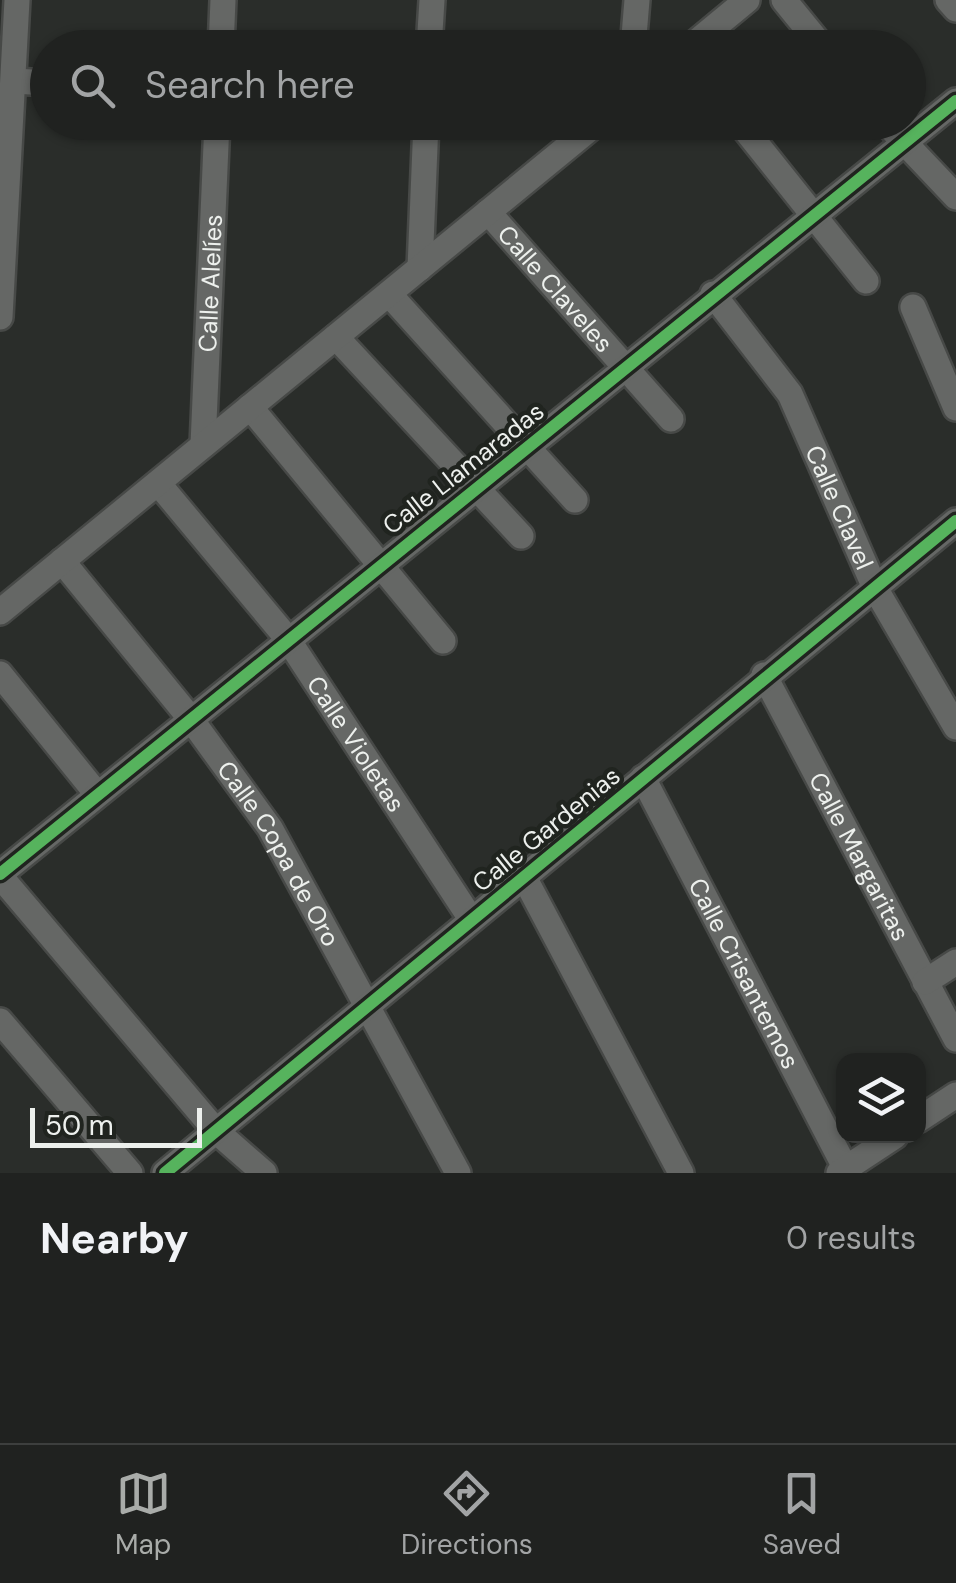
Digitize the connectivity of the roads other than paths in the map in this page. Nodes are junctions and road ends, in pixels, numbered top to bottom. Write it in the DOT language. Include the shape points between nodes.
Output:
graph roads {
  1 [pos="17,0"];
  2 [pos="224,0"];
  3 [pos="432,0"];
  4 [pos="637,0"];
  5 [pos="747,0"];
  6 [pos="784,0"];
  7 [pos="948,0"];
  8 [pos="956,9"];
  9 [pos="222,30"];
  10 [pos="430,30"];
  11 [pos="634,30"];
  12 [pos="711,30"];
  13 [pos="808,30"];
  14 [pos="14,81"];
  15 [pos="30,82"];
  16 [pos="956,101"];
  17 [pos="926,125"];
  18 [pos="216,140"];
  19 [pos="425,140"];
  20 [pos="576,140"];
  21 [pos="753,140"];
  22 [pos="900,140"];
  23 [pos="908,140"];
  24 [pos="903,144"];
  25 [pos="956,197"];
  26 [pos="488,212"];
  27 [pos="812,214"];
  28 [pos="420,268"];
  29 [pos="866,281"];
  30 [pos="388,294"];
  31 [pos="713,294"];
  32 [pos="913,307"];
  33 [pos="0,317"];
  34 [pos="336,337"];
  35 [pos="624,367"];
  36 [pos="250,407"];
  37 [pos="956,408"];
  38 [pos="671,420"];
  39 [pos="204,445"];
  40 [pos="529,445"];
  41 [pos="158,482"];
  42 [pos="477,488"];
  43 [pos="575,500"];
  44 [pos="956,521"];
  45 [pos="520,536"];
  46 [pos="62,561"];
  47 [pos="378,564"];
  48 [pos="875,588"];
  49 [pos="0,612"];
  50 [pos="287,638"];
  51 [pos="443,642"];
  52 [pos="0,674"];
  53 [pos="764,675"];
  54 [pos="190,718"];
  55 [pos="956,728"];
  56 [pos="643,778"];
  57 [pos="98,794"];
  58 [pos="0,875"];
  59 [pos="524,875"];
  60 [pos="471,919"];
  61 [pos="956,962"];
  62 [pos="925,982"];
  63 [pos="365,1005"];
  64 [pos="0,1022"];
  65 [pos="956,1039"];
  66 [pos="956,1095"];
  67 [pos="926,1115"];
  68 [pos="216,1131"];
  69 [pos="885,1143"];
  70 [pos="844,1172"];
  71 [pos="130,1173"];
  72 [pos="165,1173"];
  73 [pos="264,1173"];
  74 [pos="458,1173"];
  75 [pos="681,1173"];
  1 -- 14 [label="street"];
  2 -- 9 [label="street"];
  3 -- 10 [label="street"];
  4 -- 11 [label="street"];
  5 -- 12 [label="street"];
  6 -- 13 [label="street"];
  7 -- 8 [label="street"];
  14 -- 15 [label="street"];
  14 -- 33 [label="street"];
  16 -- 17 [label="street, Calle Llamaradas"];
  18 -- 39 [label="street, Calle Alelíes"];
  19 -- 28 [label="street"];
  20 -- 26 [label="street"];
  21 -- 27 [label="street"];
  22 -- 24 [label="street"];
  23 -- 24 [label="street, Calle Llamaradas"];
  24 -- 25 [label="street"];
  24 -- 27 [label="street, Calle Llamaradas"];
  26 -- 28 [label="street"];
  26 -- 35 [label="street, Calle Claveles"];
  27 -- 29 [label="street"];
  27 -- 31 [label="street, Calle Llamaradas"];
  28 -- 30 [label="street"];
  30 -- 34 [label="street"];
  30 -- 40 [label="street"];
  31 -- 35 [label="street, Calle Llamaradas"];
  31 -- 48 [label="street, Calle Clavel" via="790,394"];
  32 -- 37 [label="street"];
  34 -- 36 [label="street"];
  34 -- 42 [label="street"];
  35 -- 38 [label="street, Calle Claveles"];
  35 -- 40 [label="street, Calle Llamaradas"];
  36 -- 39 [label="street"];
  36 -- 47 [label="street"];
  39 -- 41 [label="street"];
  40 -- 42 [label="street, Calle Llamaradas"];
  40 -- 43 [label="street"];
  41 -- 46 [label="street"];
  41 -- 50 [label="street, Calle Violetas"];
  42 -- 45 [label="street"];
  42 -- 47 [label="street, Calle Llamaradas"];
  44 -- 48 [label="street, Calle Gardenias"];
  46 -- 49 [label="street"];
  46 -- 54 [label="street, Calle Copa de Oro"];
  47 -- 50 [label="street, Calle Llamaradas"];
  47 -- 51 [label="street"];
  48 -- 53 [label="street, Calle Gardenias"];
  48 -- 55 [label="street, Calle Clavel"];
  50 -- 54 [label="street, Calle Llamaradas"];
  50 -- 60 [label="street, Calle Violetas"];
  52 -- 57 [label="street"];
  53 -- 56 [label="street, Calle Gardenias"];
  53 -- 62 [label="street, Calle Margaritas"];
  54 -- 57 [label="street, Calle Llamaradas"];
  54 -- 63 [label="street, Calle Copa de Oro" via="270,828"];
  56 -- 59 [label="street, Calle Gardenias"];
  56 -- 70 [label="street, Calle Crisantemos"];
  57 -- 58 [label="street, Calle Llamaradas"];
  58 -- 68 [label="street, Calle Llamaradas"];
  59 -- 60 [label="street, Calle Gardenias"];
  59 -- 75 [label="street"];
  60 -- 63 [label="street, Calle Gardenias"];
  61 -- 62 [label="street"];
  62 -- 65 [label="street, Calle Margaritas"];
  63 -- 68 [label="street, Calle Gardenias"];
  63 -- 74 [label="street, Calle Copa de Oro"];
  64 -- 71 [label="street"];
  66 -- 67 [label="street"];
  68 -- 72 [label="street, Calle Gardenias"];
  68 -- 73 [label="street, Calle Llamaradas"];
  69 -- 70 [label="street"];
}
